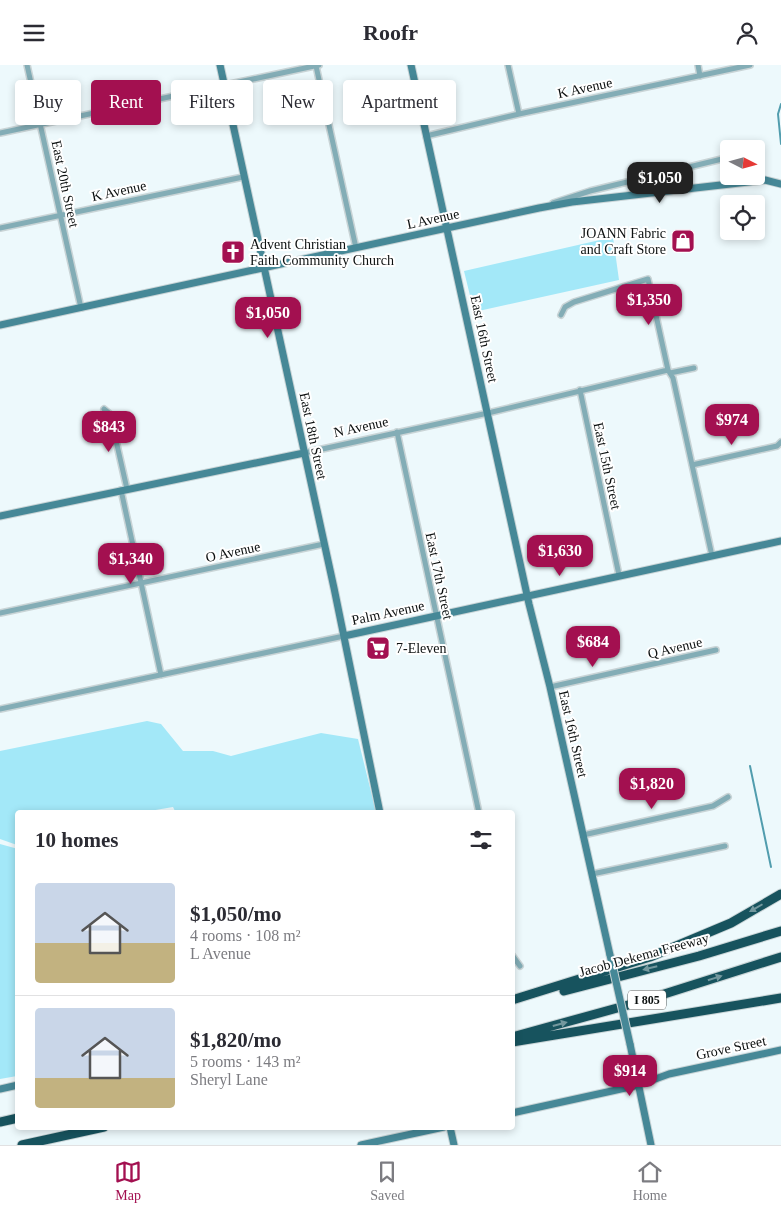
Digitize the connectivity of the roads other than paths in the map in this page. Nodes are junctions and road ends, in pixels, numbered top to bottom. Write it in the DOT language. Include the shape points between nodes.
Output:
graph roads {
  1 [pos="28,65"];
  2 [pos="220,65"];
  3 [pos="317,65"];
  4 [pos="411,65"];
  5 [pos="508,65"];
  6 [pos="698,65"];
  7 [pos="750,65"];
  8 [pos="700,76"];
  9 [pos="31,80"];
  10 [pos="223,80"];
  11 [pos="244,80"];
  12 [pos="171,96"];
  13 [pos="519,114"];
  14 [pos="81,116"];
  15 [pos="40,125"];
  16 [pos="232,125"];
  17 [pos="0,133"];
  18 [pos="426,136"];
  19 [pos="720,159"];
  20 [pos="243,177"];
  21 [pos="781,184"];
  22 [pos="539,208"];
  23 [pos="60,215"];
  24 [pos="0,228"];
  25 [pos="446,229"];
  26 [pos="356,248"];
  27 [pos="264,268"];
  28 [pos="81,308"];
  29 [pos="561,315"];
  30 [pos="0,325"];
  31 [pos="694,368"];
  32 [pos="669,371"];
  33 [pos="580,390"];
  34 [pos="104,409"];
  35 [pos="488,413"];
  36 [pos="396,432"];
  37 [pos="781,442"];
  38 [pos="304,453"];
  39 [pos="692,465"];
  40 [pos="124,489"];
  41 [pos="0,516"];
  42 [pos="781,541"];
  43 [pos="324,544"];
  44 [pos="712,556"];
  45 [pos="619,575"];
  46 [pos="141,583"];
  47 [pos="528,596"];
  48 [pos="0,613"];
  49 [pos="436,616"];
  50 [pos="344,636"];
  51 [pos="716,650"];
  52 [pos="161,675"];
  53 [pos="550,687"];
  54 [pos="0,709"];
  55 [pos="728,797"];
  56 [pos="379,810"];
  57 [pos="478,810"];
  58 [pos="583,835"];
  59 [pos="726,846"];
  60 [pos="592,874"];
  61 [pos="781,894"];
  62 [pos="781,931"];
  63 [pos="781,957"];
  64 [pos="515,959"];
  65 [pos="520,966"];
  66 [pos="781,998"];
  67 [pos="515,999"];
  68 [pos="515,1003"];
  69 [pos="515,1036"];
  70 [pos="515,1042"];
  71 [pos="781,1050"];
  72 [pos="639,1085"];
  73 [pos="15,1086"];
  74 [pos="0,1089"];
  75 [pos="515,1112"];
  76 [pos="15,1119"];
  77 [pos="0,1122"];
  78 [pos="90,1130"];
  79 [pos="430,1130"];
  80 [pos="451,1130"];
  81 [pos="22,1145"];
  82 [pos="361,1145"];
  83 [pos="454,1145"];
  84 [pos="651,1145"];
  1 -- 9 [label="street, East 20th Street"];
  2 -- 10 [label="street, East 18th Street"];
  3 -- 11 [label="street"];
  3 -- 26 [label="street"];
  4 -- 18 [label="street, East 16th Street"];
  5 -- 13 [label="street"];
  6 -- 8 [label="street"];
  7 -- 8 [label="street, K Avenue"];
  8 -- 13 [label="street, K Avenue"];
  12 -- 14 [label="street"];
  13 -- 18 [label="street, K Avenue"];
  15 -- 17 [label="street"];
  15 -- 23 [label="street, East 20th Street"];
  16 -- 20 [label="street, East 18th Street"];
  18 -- 25 [label="street, East 16th Street"];
  19 -- 22 [label="street, L Avenue" via="590,191"];
  20 -- 23 [label="street, K Avenue"];
  20 -- 27 [label="street, East 18th Street"];
  21 -- 22 [label="street" via="764,181"];
  22 -- 25 [label="street, L Avenue"];
  23 -- 24 [label="street, K Avenue"];
  23 -- 28 [label="street, East 20th Street"];
  25 -- 26 [label="street, L Avenue"];
  25 -- 35 [label="street, East 16th Street"];
  26 -- 27 [label="street, L Avenue"];
  27 -- 28 [label="street, L Avenue"];
  27 -- 38 [label="street, East 18th Street"];
  28 -- 30 [label="street, L Avenue"];
  29 -- 32 [label="street" via="565,307 574,302 648,279"];
  31 -- 32 [label="street, N Avenue"];
  32 -- 33 [label="street, N Avenue"];
  32 -- 39 [label="street"];
  33 -- 35 [label="street, N Avenue"];
  33 -- 45 [label="street, East 15th Street"];
  34 -- 40 [label="street" via="110,414"];
  35 -- 36 [label="street, N Avenue"];
  35 -- 47 [label="street, East 16th Street"];
  36 -- 38 [label="street, N Avenue"];
  36 -- 49 [label="street, East 17th Street"];
  37 -- 39 [label="street" via="777,446"];
  38 -- 40 [label="street, N Avenue"];
  38 -- 43 [label="street, East 18th Street"];
  39 -- 44 [label="street"];
  40 -- 41 [label="street, N Avenue"];
  40 -- 46 [label="street"];
  42 -- 44 [label="street, Palm Avenue"];
  43 -- 46 [label="street, O Avenue"];
  43 -- 50 [label="street, East 18th Street"];
  44 -- 45 [label="street, Palm Avenue"];
  45 -- 47 [label="street, Palm Avenue"];
  46 -- 48 [label="street, O Avenue"];
  46 -- 52 [label="street"];
  47 -- 49 [label="street, Palm Avenue"];
  47 -- 53 [label="street, East 16th Street"];
  49 -- 50 [label="street, Palm Avenue"];
  49 -- 57 [label="street, East 17th Street"];
  50 -- 52 [label="street, Palm Avenue"];
  50 -- 56 [label="street, East 18th Street"];
  51 -- 53 [label="street, Q Avenue"];
  52 -- 54 [label="street, Palm Avenue"];
  53 -- 58 [label="street, East 16th Street"];
  55 -- 58 [label="street" via="713,806"];
  58 -- 60 [label="street, East 16th Street"];
  59 -- 60 [label="street"];
  60 -- 72 [label="street, East 16th Street, bridge"];
  61 -- 67 [label="highway, one-way" via="731,923 650,957"];
  62 -- 68 [label="highway, Jacob Dekema Freeway / I 805, one-way" via="699,956"];
  69 -- 63 [label="highway, I 805, one-way" via="639,1002"];
  64 -- 65 [label="street"];
  66 -- 70 [label="highway"];
  71 -- 72 [label="street, Grove Street" via="669,1074"];
  72 -- 75 [label="street, Grove Street"];
  72 -- 84 [label="street, East 16th Street"];
  73 -- 74 [label="street"];
  76 -- 77 [label="highway"];
  78 -- 81 [label="highway"];
  79 -- 82 [label="street"];
  80 -- 83 [label="street"];
}
